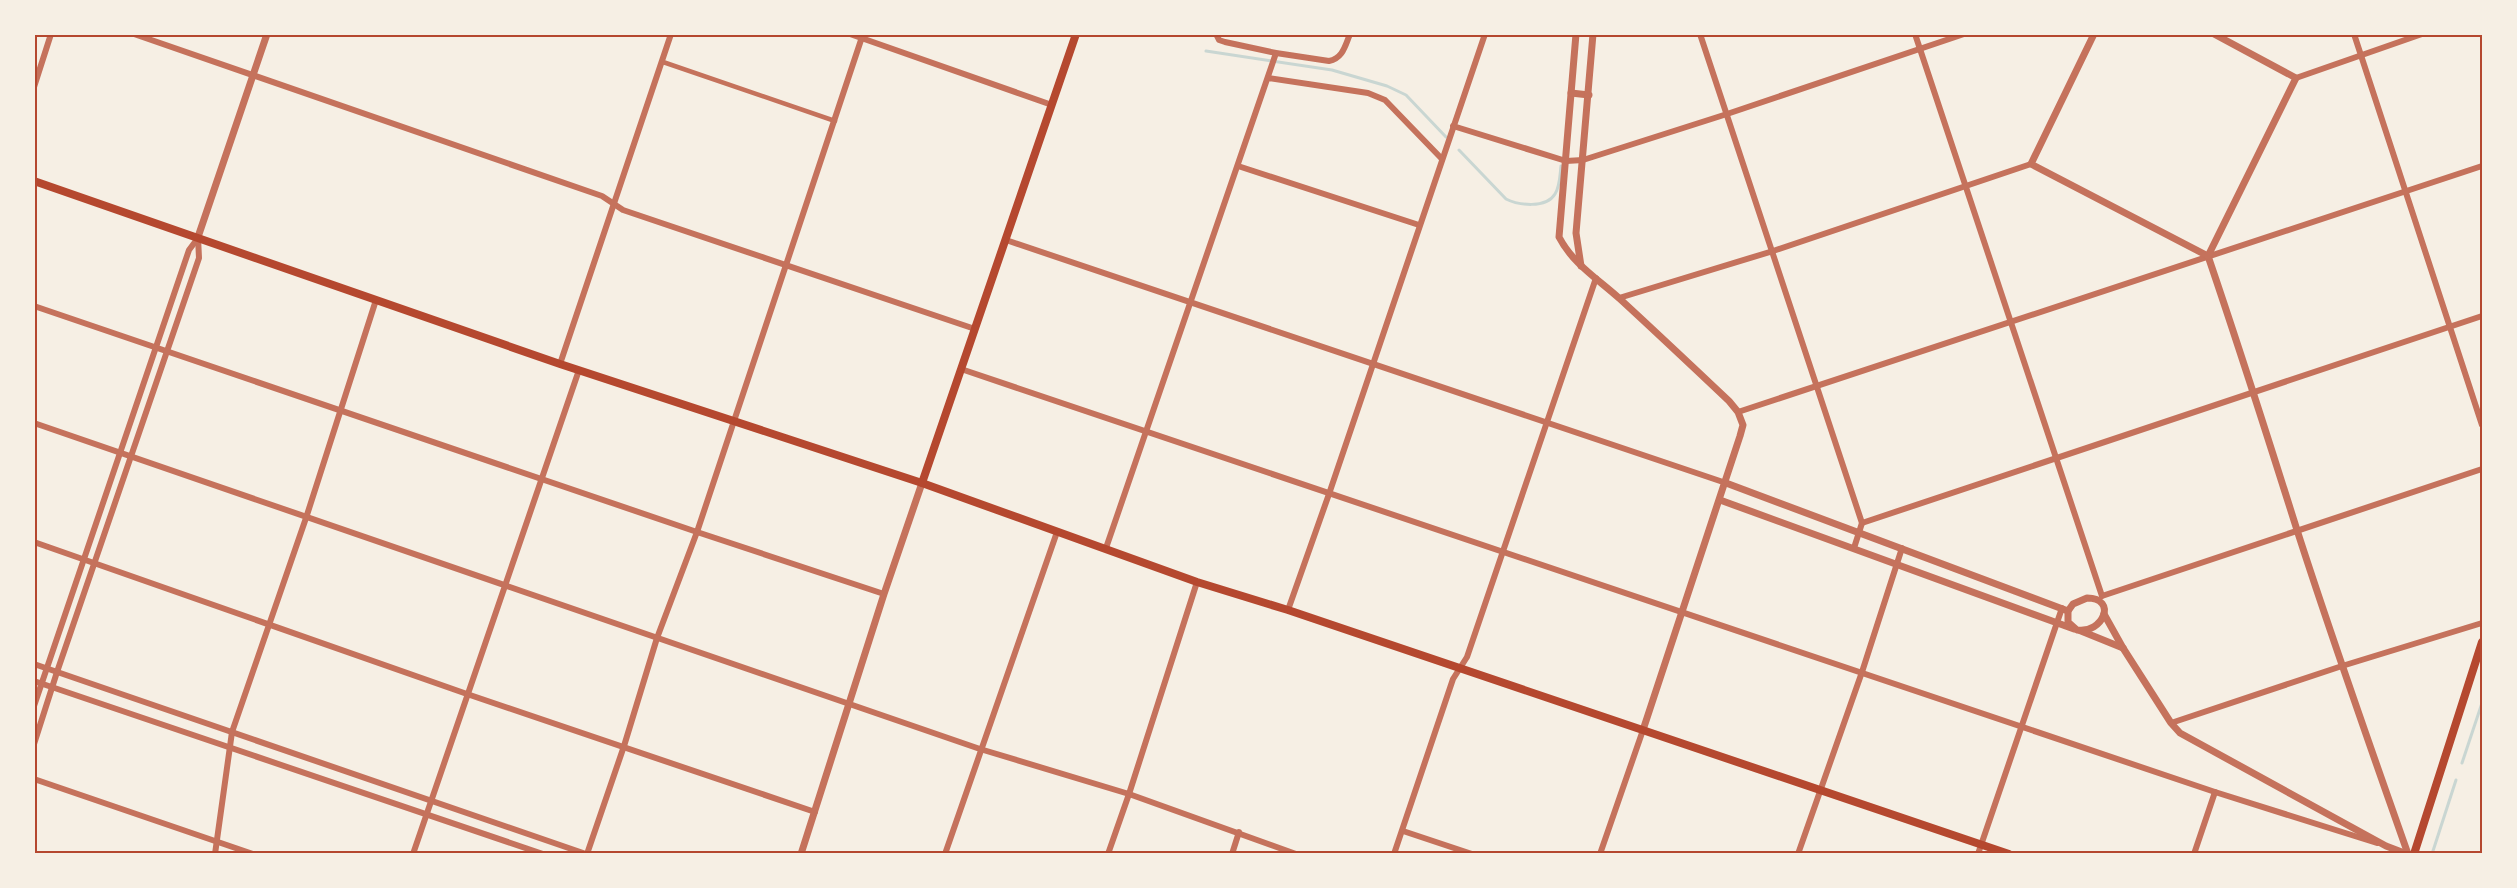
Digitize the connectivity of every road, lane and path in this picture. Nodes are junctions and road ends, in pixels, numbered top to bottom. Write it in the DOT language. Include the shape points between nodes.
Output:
graph roads {
  1 [pos="51,34"];
  2 [pos="135,34"];
  3 [pos="267,34"];
  4 [pos="850,34"];
  5 [pos="1076,34"];
  6 [pos="1350,34"];
  7 [pos="1485,34"];
  8 [pos="1576,34"];
  9 [pos="1593,34"];
  10 [pos="1700,34"];
  11 [pos="1915,34"];
  12 [pos="1964,34"];
  13 [pos="2094,34"];
  14 [pos="2214,34"];
  15 [pos="2354,34"];
  16 [pos="2422,34"];
  17 [pos="670,35"];
  18 [pos="1216,36"];
  19 [pos="862,37"];
  20 [pos="1920,49"];
  21 [pos="1276,53"];
  22 [pos="2360,55"];
  23 [pos="663,62"];
  24 [pos="253,75"];
  25 [pos="1268,78"];
  26 [pos="2296,78"];
  27 [pos="34,87"];
  28 [pos="1571,93"];
  29 [pos="1589,95"];
  30 [pos="1052,105"];
  31 [pos="1727,114"];
  32 [pos="835,121"];
  33 [pos="1453,126"];
  34 [pos="1442,159"];
  35 [pos="1566,160"];
  36 [pos="1582,160"];
  37 [pos="2031,164"];
  38 [pos="1238,166"];
  39 [pos="2482,166"];
  40 [pos="34,182"];
  41 [pos="1967,186"];
  42 [pos="2407,191"];
  43 [pos="613,202"];
  44 [pos="1419,225"];
  45 [pos="198,237"];
  46 [pos="1006,240"];
  47 [pos="1773,251"];
  48 [pos="2208,256"];
  49 [pos="787,266"];
  50 [pos="1581,268"];
  51 [pos="1596,278"];
  52 [pos="1618,298"];
  53 [pos="376,300"];
  54 [pos="1191,303"];
  55 [pos="34,306"];
  56 [pos="2482,316"];
  57 [pos="2011,322"];
  58 [pos="2451,327"];
  59 [pos="975,329"];
  60 [pos="155,347"];
  61 [pos="169,351"];
  62 [pos="560,364"];
  63 [pos="1372,364"];
  64 [pos="961,369"];
  65 [pos="579,370"];
  66 [pos="1817,387"];
  67 [pos="2255,393"];
  68 [pos="340,412"];
  69 [pos="1738,412"];
  70 [pos="34,423"];
  71 [pos="733,423"];
  72 [pos="1548,424"];
  73 [pos="2482,425"];
  74 [pos="1146,431"];
  75 [pos="119,453"];
  76 [pos="130,456"];
  77 [pos="2056,458"];
  78 [pos="2482,469"];
  79 [pos="541,478"];
  80 [pos="922,483"];
  81 [pos="1726,483"];
  82 [pos="1329,494"];
  83 [pos="1720,500"];
  84 [pos="306,518"];
  85 [pos="1862,523"];
  86 [pos="2297,530"];
  87 [pos="697,532"];
  88 [pos="1057,532"];
  89 [pos="1860,532"];
  90 [pos="34,542"];
  91 [pos="1106,548"];
  92 [pos="1854,548"];
  93 [pos="1902,548"];
  94 [pos="1503,552"];
  95 [pos="83,559"];
  96 [pos="94,563"];
  97 [pos="1897,563"];
  98 [pos="1197,582"];
  99 [pos="506,586"];
  100 [pos="884,594"];
  101 [pos="2101,599"];
  102 [pos="2065,609"];
  103 [pos="1288,610"];
  104 [pos="1683,612"];
  105 [pos="2104,614"];
  106 [pos="2482,622"];
  107 [pos="2057,623"];
  108 [pos="271,624"];
  109 [pos="2077,630"];
  110 [pos="657,638"];
  111 [pos="2482,642"];
  112 [pos="2123,648"];
  113 [pos="34,664"];
  114 [pos="2342,666"];
  115 [pos="47,668"];
  116 [pos="1459,669"];
  117 [pos="57,672"];
  118 [pos="1862,672"];
  119 [pos="34,681"];
  120 [pos="42,683"];
  121 [pos="53,687"];
  122 [pos="467,694"];
  123 [pos="849,702"];
  124 [pos="34,706"];
  125 [pos="2171,723"];
  126 [pos="2021,726"];
  127 [pos="1643,730"];
  128 [pos="232,732"];
  129 [pos="34,744"];
  130 [pos="624,746"];
  131 [pos="230,748"];
  132 [pos="980,749"];
  133 [pos="34,779"];
  134 [pos="1821,789"];
  135 [pos="2215,792"];
  136 [pos="1129,794"];
  137 [pos="431,799"];
  138 [pos="815,812"];
  139 [pos="426,814"];
  140 [pos="1403,831"];
  141 [pos="1239,832"];
  142 [pos="216,841"];
  143 [pos="1982,844"];
  144 [pos="2386,846"];
  145 [pos="215,854"];
  146 [pos="253,854"];
  147 [pos="412,854"];
  148 [pos="543,854"];
  149 [pos="586,854"];
  150 [pos="801,854"];
  151 [pos="945,854"];
  152 [pos="1108,854"];
  153 [pos="1232,854"];
  154 [pos="1296,854"];
  155 [pos="1394,854"];
  156 [pos="1472,854"];
  157 [pos="1600,854"];
  158 [pos="1798,854"];
  159 [pos="1978,854"];
  160 [pos="2010,854"];
  161 [pos="2194,854"];
  162 [pos="2408,854"];
  163 [pos="2414,854"];
  1 -- 27 [label="street"];
  2 -- 24 [label="street"];
  3 -- 24 [label="street"];
  4 -- 19 [label="street"];
  5 -- 30 [label="main road"];
  6 -- 21 [label="street" via="1336,60"];
  7 -- 33 [label="street"];
  8 -- 28 [label="street"];
  9 -- 29 [label="street"];
  10 -- 31 [label="street"];
  11 -- 20 [label="street"];
  12 -- 20 [label="street"];
  13 -- 37 [label="street"];
  14 -- 26 [label="street"];
  15 -- 22 [label="street"];
  16 -- 22 [label="street"];
  17 -- 23 [label="street"];
  18 -- 21 [label="street" via="1224,42"];
  19 -- 30 [label="street"];
  19 -- 32 [label="street"];
  20 -- 31 [label="street"];
  20 -- 41 [label="street"];
  21 -- 25 [label="street"];
  22 -- 26 [label="street"];
  22 -- 42 [label="street"];
  23 -- 32 [label="street"];
  23 -- 43 [label="street"];
  24 -- 43 [label="street" via="603,195"];
  24 -- 45 [label="street"];
  25 -- 34 [label="street" via="1385,99"];
  25 -- 38 [label="street"];
  26 -- 48 [label="street"];
  28 -- 29 [label="street"];
  28 -- 35 [label="street"];
  29 -- 36 [label="street"];
  30 -- 46 [label="main road"];
  31 -- 36 [label="street"];
  31 -- 47 [label="street"];
  32 -- 49 [label="street"];
  33 -- 34 [label="street"];
  33 -- 35 [label="street"];
  34 -- 44 [label="street"];
  35 -- 36 [label="street"];
  35 -- 50 [label="street" via="1558,230 1568,253"];
  36 -- 50 [label="street" via="1576,233"];
  37 -- 41 [label="street"];
  37 -- 48 [label="street"];
  38 -- 44 [label="street"];
  38 -- 54 [label="street"];
  39 -- 42 [label="street"];
  40 -- 45 [label="main road"];
  41 -- 47 [label="street"];
  41 -- 57 [label="street"];
  42 -- 48 [label="street"];
  42 -- 58 [label="street"];
  43 -- 49 [label="street" via="623,210"];
  43 -- 62 [label="street"];
  44 -- 63 [label="street"];
  45 -- 53 [label="main road"];
  45 -- 60 [label="street" via="189,250"];
  45 -- 61 [label="street" via="199,258"];
  46 -- 54 [label="street"];
  46 -- 59 [label="main road"];
  47 -- 52 [label="street"];
  47 -- 66 [label="street"];
  48 -- 57 [label="street"];
  48 -- 67 [label="street"];
  49 -- 59 [label="street"];
  49 -- 71 [label="street"];
  50 -- 51 [label="street"];
  51 -- 52 [label="street"];
  51 -- 72 [label="street"];
  52 -- 69 [label="street"];
  53 -- 62 [label="main road"];
  53 -- 68 [label="street"];
  54 -- 63 [label="street"];
  54 -- 74 [label="street"];
  55 -- 60 [label="street"];
  56 -- 58 [label="street"];
  57 -- 66 [label="street"];
  57 -- 77 [label="street"];
  58 -- 67 [label="street"];
  58 -- 73 [label="street"];
  59 -- 64 [label="main road"];
  60 -- 61 [label="street"];
  60 -- 75 [label="street"];
  61 -- 68 [label="street"];
  61 -- 76 [label="street"];
  62 -- 65 [label="main road"];
  63 -- 72 [label="street"];
  63 -- 82 [label="street"];
  64 -- 74 [label="street"];
  64 -- 80 [label="main road"];
  65 -- 71 [label="main road"];
  65 -- 79 [label="street"];
  66 -- 69 [label="street"];
  66 -- 85 [label="street"];
  67 -- 77 [label="street"];
  67 -- 86 [label="street"];
  68 -- 79 [label="street"];
  68 -- 84 [label="street"];
  69 -- 81 [label="street" via="1743,425"];
  70 -- 75 [label="street"];
  71 -- 80 [label="main road"];
  71 -- 87 [label="street"];
  72 -- 81 [label="street"];
  72 -- 94 [label="street"];
  74 -- 82 [label="street"];
  74 -- 91 [label="street"];
  75 -- 76 [label="street"];
  75 -- 95 [label="street"];
  76 -- 84 [label="street"];
  76 -- 96 [label="street"];
  77 -- 85 [label="street"];
  77 -- 101 [label="street"];
  78 -- 86 [label="street"];
  79 -- 87 [label="street"];
  79 -- 99 [label="street"];
  80 -- 88 [label="main road"];
  80 -- 100 [label="street"];
  81 -- 83 [label="street"];
  81 -- 89 [label="street"];
  82 -- 94 [label="street"];
  82 -- 103 [label="street"];
  83 -- 92 [label="street"];
  83 -- 104 [label="street"];
  84 -- 99 [label="street"];
  84 -- 108 [label="street"];
  85 -- 89 [label="street"];
  86 -- 101 [label="street"];
  86 -- 114 [label="street"];
  87 -- 100 [label="street"];
  87 -- 110 [label="street"];
  88 -- 91 [label="main road"];
  88 -- 132 [label="street"];
  89 -- 92 [label="street"];
  89 -- 93 [label="street"];
  90 -- 95 [label="street"];
  91 -- 98 [label="main road"];
  92 -- 97 [label="street"];
  93 -- 97 [label="street"];
  93 -- 102 [label="street"];
  94 -- 104 [label="street"];
  94 -- 116 [label="street" via="1467,657"];
  95 -- 96 [label="street"];
  95 -- 115 [label="street"];
  96 -- 108 [label="street"];
  96 -- 117 [label="street"];
  97 -- 107 [label="street"];
  97 -- 118 [label="street"];
  98 -- 103 [label="main road"];
  98 -- 136 [label="street"];
  99 -- 110 [label="street"];
  99 -- 122 [label="street"];
  100 -- 123 [label="street"];
  101 -- 102 [label="street" via="2085,599"];
  101 -- 105 [label="street"];
  102 -- 107 [label="street"];
  102 -- 109 [label="street" via="2068,622"];
  103 -- 116 [label="main road"];
  104 -- 118 [label="street"];
  104 -- 127 [label="street"];
  105 -- 109 [label="street" via="2099,624"];
  105 -- 112 [label="street"];
  106 -- 114 [label="street"];
  107 -- 109 [label="street"];
  107 -- 126 [label="street"];
  108 -- 122 [label="street"];
  108 -- 128 [label="street"];
  109 -- 112 [label="street"];
  110 -- 123 [label="street"];
  110 -- 130 [label="street"];
  111 -- 163 [label="main road"];
  112 -- 125 [label="street"];
  113 -- 115 [label="street"];
  114 -- 125 [label="street"];
  114 -- 162 [label="street"];
  115 -- 117 [label="street"];
  115 -- 120 [label="street"];
  116 -- 127 [label="main road"];
  116 -- 140 [label="street"];
  117 -- 121 [label="street"];
  117 -- 128 [label="street"];
  118 -- 126 [label="street"];
  118 -- 134 [label="street"];
  119 -- 120 [label="street"];
  120 -- 121 [label="street"];
  120 -- 124 [label="street"];
  121 -- 129 [label="street"];
  121 -- 131 [label="street"];
  122 -- 130 [label="street"];
  122 -- 137 [label="street"];
  123 -- 132 [label="street"];
  123 -- 138 [label="street"];
  125 -- 144 [label="street" via="2180,733"];
  126 -- 135 [label="street"];
  126 -- 143 [label="street"];
  127 -- 134 [label="main road"];
  127 -- 157 [label="street"];
  128 -- 131 [label="street"];
  128 -- 137 [label="street"];
  130 -- 138 [label="street"];
  130 -- 149 [label="street"];
  131 -- 139 [label="street"];
  131 -- 142 [label="street"];
  132 -- 136 [label="street"];
  132 -- 151 [label="street"];
  133 -- 142 [label="street"];
  134 -- 143 [label="main road"];
  134 -- 158 [label="street"];
  135 -- 144 [label="street"];
  135 -- 161 [label="street"];
  136 -- 141 [label="street"];
  136 -- 152 [label="street"];
  137 -- 139 [label="street"];
  137 -- 149 [label="street"];
  138 -- 150 [label="street"];
  139 -- 147 [label="street"];
  139 -- 148 [label="street"];
  140 -- 155 [label="street"];
  140 -- 156 [label="street"];
  141 -- 153 [label="street"];
  141 -- 154 [label="street"];
  142 -- 145 [label="street"];
  142 -- 146 [label="street"];
  143 -- 159 [label="street"];
  143 -- 160 [label="main road"];
  144 -- 162 [label="street"];
}
